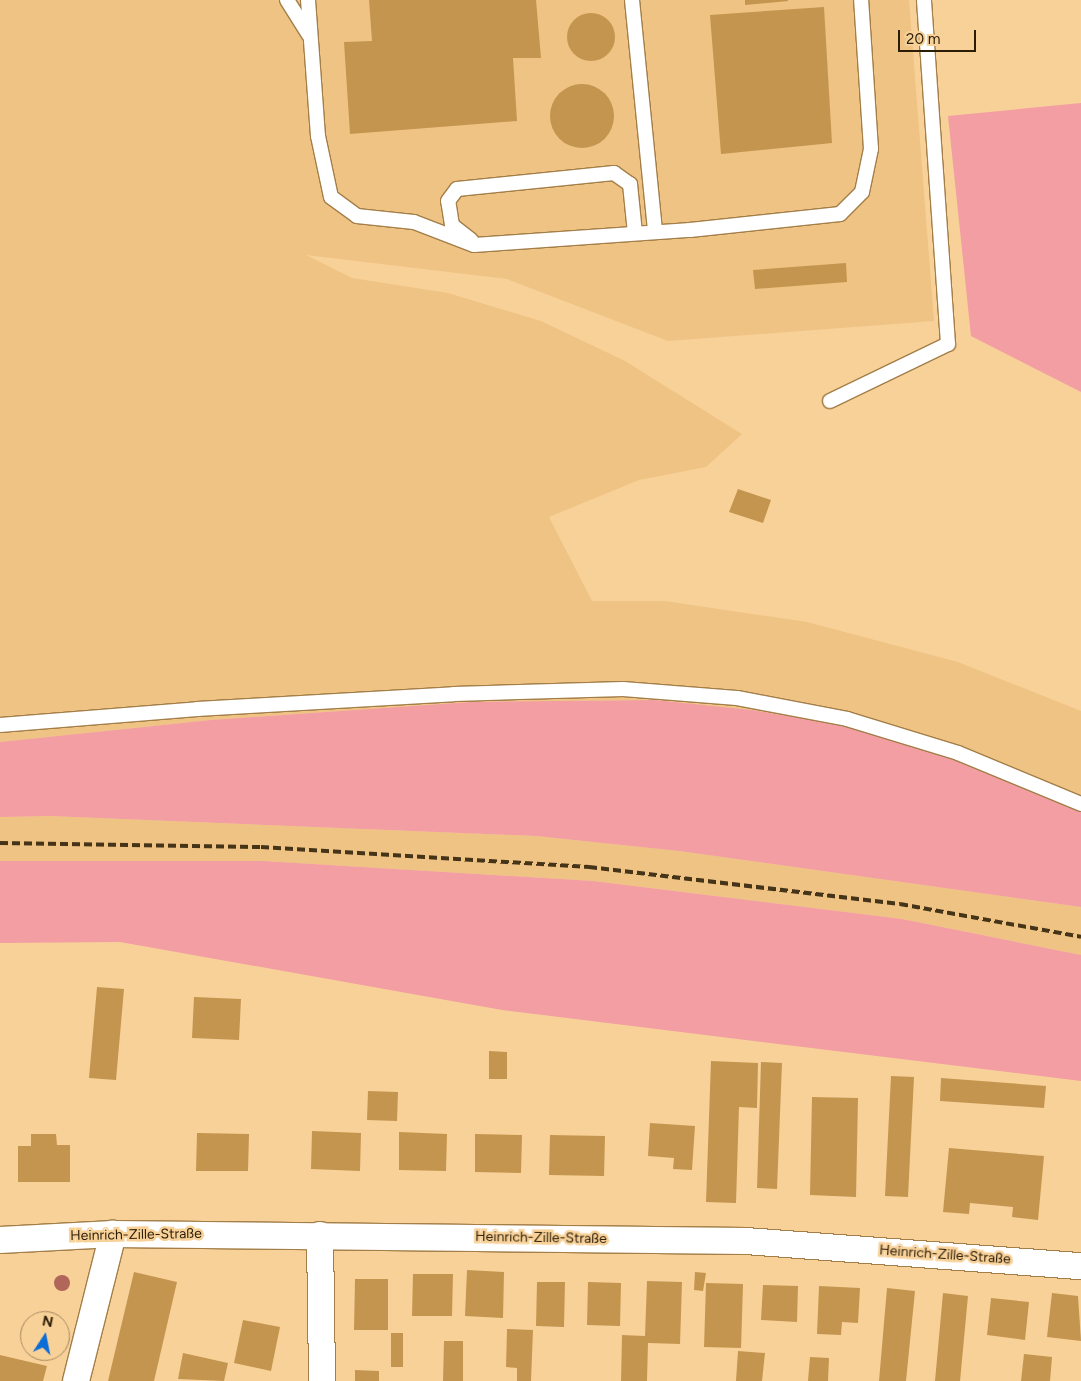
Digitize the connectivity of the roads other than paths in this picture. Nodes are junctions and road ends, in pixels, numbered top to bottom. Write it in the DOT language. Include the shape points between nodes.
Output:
graph roads {
  1 [pos="287,0"];
  2 [pos="308,0"];
  3 [pos="632,0"];
  4 [pos="860,0"];
  5 [pos="924,0"];
  6 [pos="311,38"];
  7 [pos="655,232"];
  8 [pos="635,233"];
  9 [pos="474,245"];
  10 [pos="830,401"];
  11 [pos="0,725"];
  12 [pos="1081,804"];
  13 [pos="113,1234"];
  14 [pos="320,1235"];
  15 [pos="0,1240"];
  16 [pos="1081,1266"];
  17 [pos="76,1381"];
  18 [pos="322,1381"];
  1 -- 6 [label="lane"];
  2 -- 6 [label="lane"];
  3 -- 7 [label="lane"];
  4 -- 7 [label="lane" via="871,149 862,192 840,214"];
  5 -- 10 [label="lane" via="948,344"];
  6 -- 9 [label="lane" via="318,136 331,197 356,216 414,222"];
  7 -- 8 [label="lane"];
  8 -- 9 [label="lane"];
  8 -- 9 [label="lane" via="630,184 614,173 457,189 448,201 452,226"];
  11 -- 12 [label="lane" via="197,709 623,689 737,698 846,719 958,753"];
  13 -- 14 [label="street, Heinrich-Zille-Straße"];
  13 -- 15 [label="street, Heinrich-Zille-Straße"];
  13 -- 17 [label="street"];
  14 -- 16 [label="street, Heinrich-Zille-Straße" via="746,1242"];
  14 -- 18 [label="street"];
}
